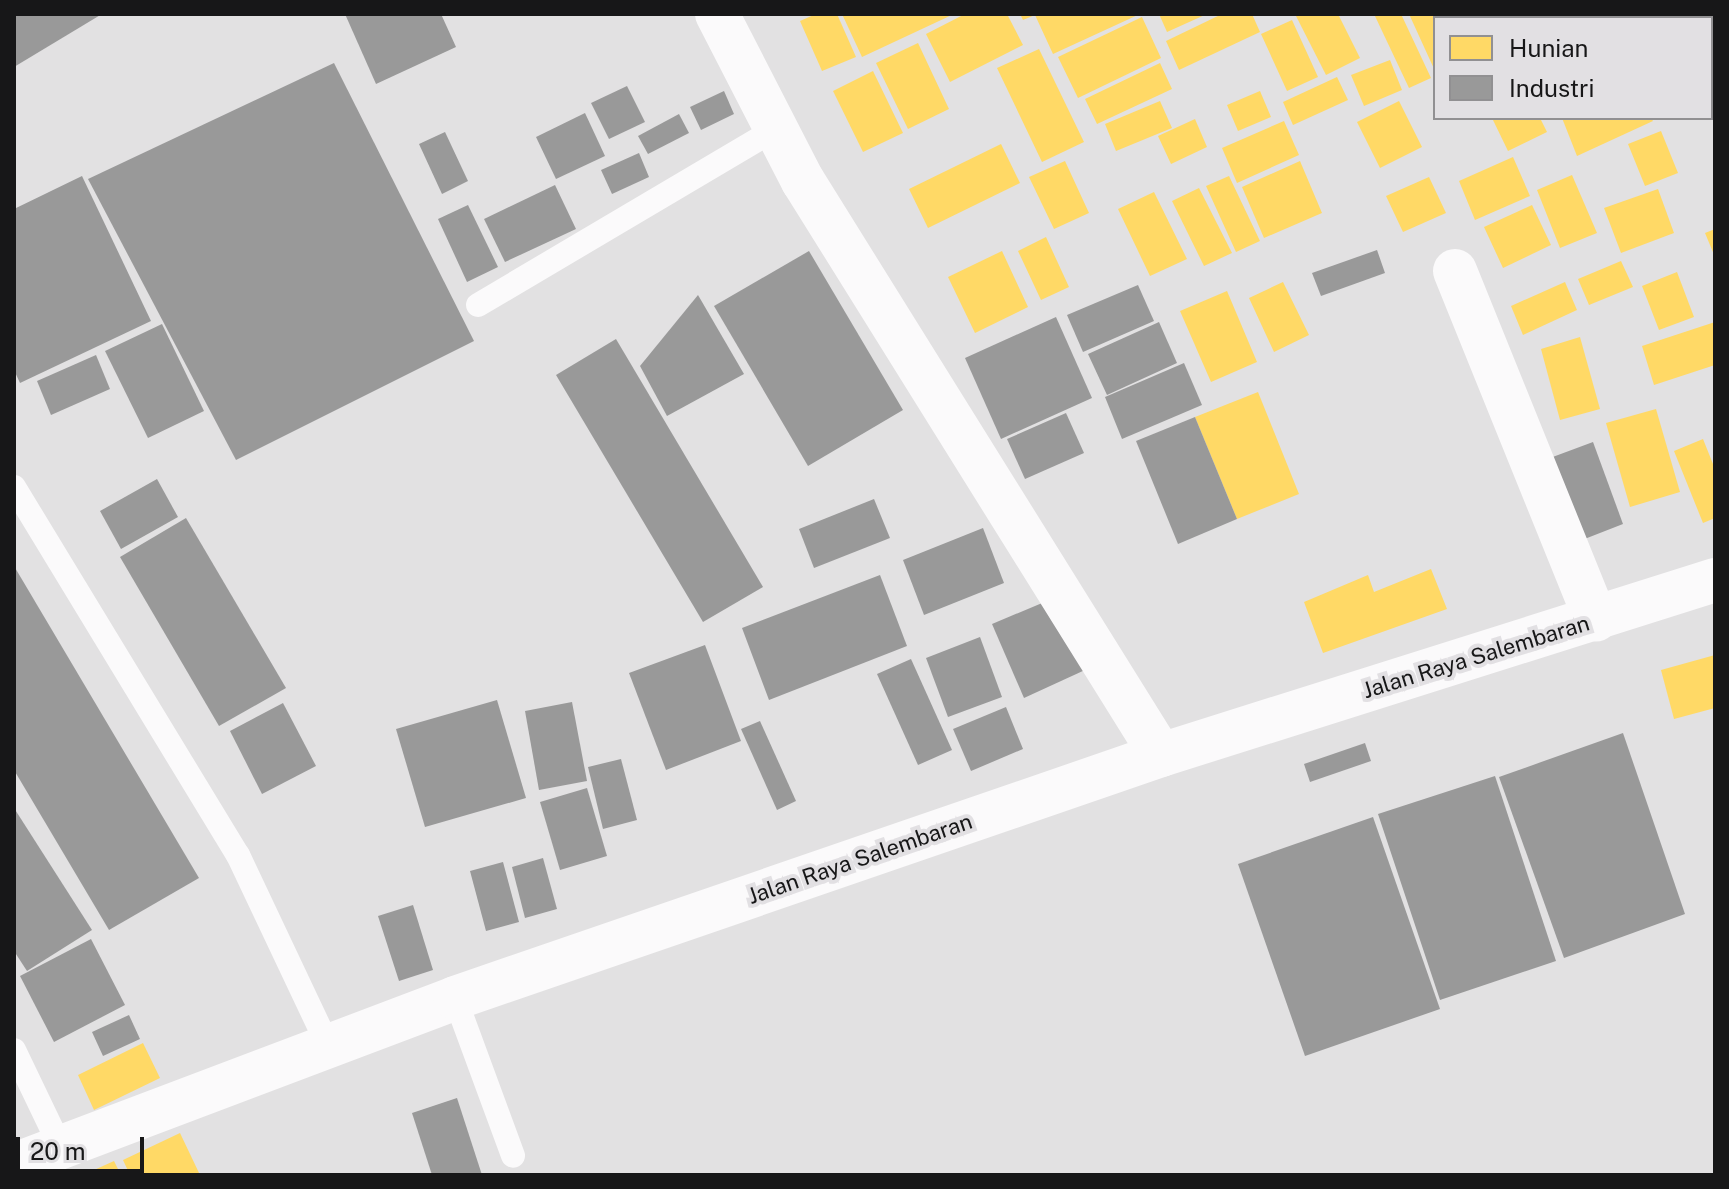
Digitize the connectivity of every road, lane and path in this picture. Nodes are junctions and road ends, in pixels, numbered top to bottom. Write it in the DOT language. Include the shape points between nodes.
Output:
graph roads {
  1 [pos="717,14"];
  2 [pos="776,129"];
  3 [pos="1455,271"];
  4 [pos="478,305"];
  5 [pos="14,487"];
  6 [pos="1715,580"];
  7 [pos="1596,620"];
  8 [pos="1161,755"];
  9 [pos="455,998"];
  10 [pos="328,1045"];
  11 [pos="14,1050"];
  12 [pos="59,1144"];
  13 [pos="513,1156"];
  14 [pos="14,1165"];
  1 -- 2 [label="main road"];
  2 -- 4 [label="lane"];
  2 -- 8 [label="main road" via="803,181"];
  3 -- 7 [label="main road"];
  5 -- 10 [label="lane" via="238,855"];
  6 -- 7 [label="main road, Jalan Raya Salembaran"];
  7 -- 8 [label="main road, Jalan Raya Salembaran"];
  8 -- 9 [label="main road, Jalan Raya Salembaran"];
  9 -- 10 [label="main road, Jalan Raya Salembaran"];
  9 -- 13 [label="lane"];
  10 -- 12 [label="main road, Jalan Raya Salembaran"];
  11 -- 12 [label="lane"];
  12 -- 14 [label="main road, Jalan Raya Salembaran"];
}
